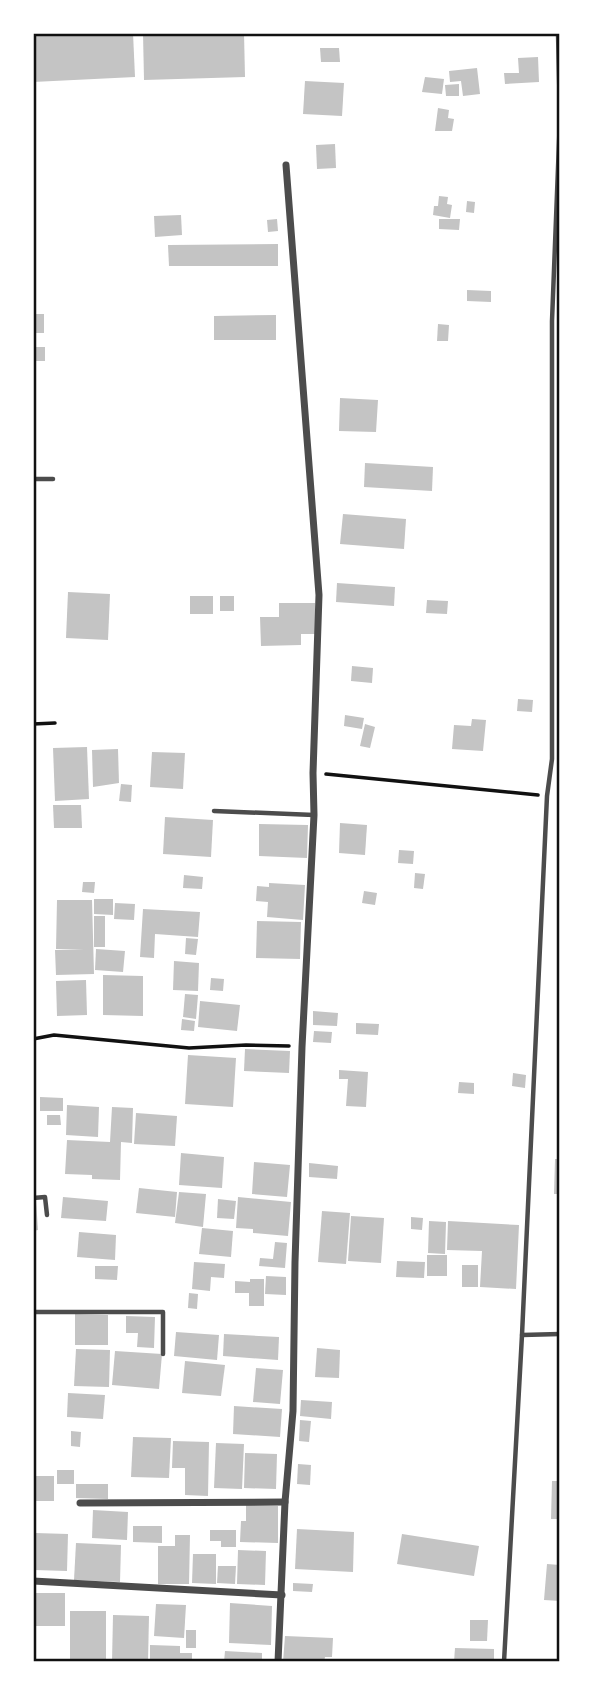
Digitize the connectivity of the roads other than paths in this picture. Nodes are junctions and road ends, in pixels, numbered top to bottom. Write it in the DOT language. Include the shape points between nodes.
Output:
graph roads {
  1 [pos="558,33"];
  2 [pos="286,164"];
  3 [pos="33,479"];
  4 [pos="53,479"];
  5 [pos="214,811"];
  6 [pos="314,816"];
  7 [pos="33,1198"];
  8 [pos="47,1215"];
  9 [pos="33,1312"];
  10 [pos="560,1334"];
  11 [pos="522,1335"];
  12 [pos="163,1354"];
  13 [pos="285,1502"];
  14 [pos="80,1503"];
  15 [pos="33,1581"];
  16 [pos="282,1595"];
  17 [pos="278,1662"];
  18 [pos="504,1662"];
  1 -- 11 [label="lane" via="560,117 552,321 552,759"];
  2 -- 6 [label="street" via="319,595"];
  3 -- 4 [label="lane"];
  5 -- 6 [label="lane"];
  6 -- 13 [label="street" via="302,1047 293,1411"];
  7 -- 8 [label="lane" via="45,1197"];
  9 -- 12 [label="lane" via="163,1312"];
  10 -- 11 [label="lane"];
  11 -- 18 [label="lane"];
  13 -- 14 [label="street"];
  13 -- 16 [label="street"];
  15 -- 16 [label="street"];
  16 -- 17 [label="street"];
}
